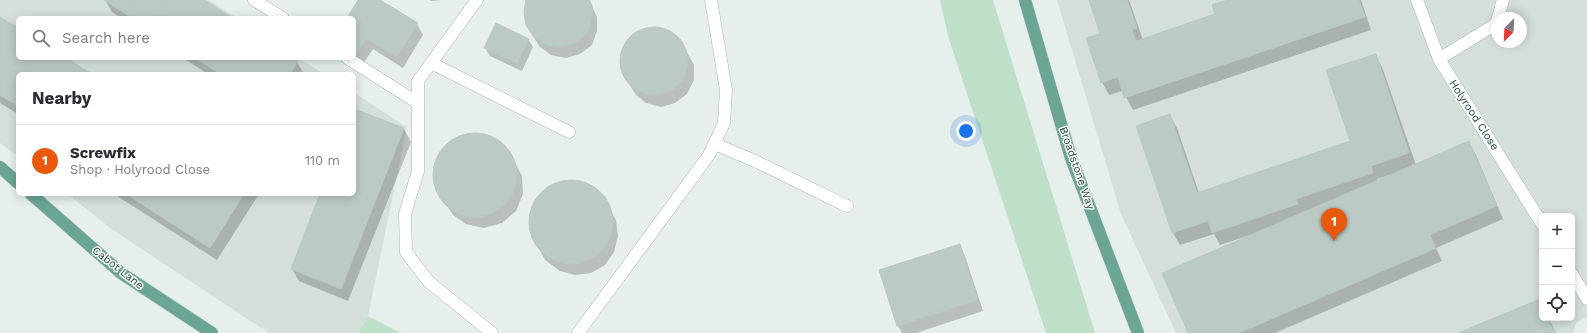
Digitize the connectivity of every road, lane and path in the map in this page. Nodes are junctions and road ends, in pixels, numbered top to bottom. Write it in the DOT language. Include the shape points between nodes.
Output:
graph roads {
  1 [pos="254,0"];
  2 [pos="477,0"];
  3 [pos="711,0"];
  4 [pos="1025,0"];
  5 [pos="1417,0"];
  6 [pos="1502,0"];
  7 [pos="1499,12"];
  8 [pos="280,16"];
  9 [pos="1491,27"];
  10 [pos="1439,59"];
  11 [pos="350,60"];
  12 [pos="432,63"];
  13 [pos="418,102"];
  14 [pos="569,132"];
  15 [pos="714,144"];
  16 [pos="0,167"];
  17 [pos="16,181"];
  18 [pos="33,196"];
  19 [pos="847,206"];
  20 [pos="1539,219"];
  21 [pos="1575,279"];
  22 [pos="1587,299"];
  23 [pos="212,333"];
  24 [pos="492,333"];
  25 [pos="578,333"];
  26 [pos="1138,333"];
  1 -- 8 [label="street"];
  2 -- 12 [label="street"];
  3 -- 15 [label="street" via="726,90 724,123"];
  4 -- 26 [label="main road, Broadstone Way" via="1071,158"];
  5 -- 10 [label="street, Holyrood Close"];
  6 -- 7 [label="street"];
  9 -- 10 [label="street"];
  10 -- 20 [label="street, Holyrood Close"];
  11 -- 13 [label="street"];
  12 -- 13 [label="street" via="418,81"];
  12 -- 14 [label="street"];
  13 -- 24 [label="street" via="418,171 405,214 406,252 429,282"];
  15 -- 19 [label="street"];
  15 -- 25 [label="street" via="710,155"];
  16 -- 17 [label="main road"];
  18 -- 23 [label="main road, Cabot Lane" via="121,273"];
  21 -- 22 [label="street"];
}
